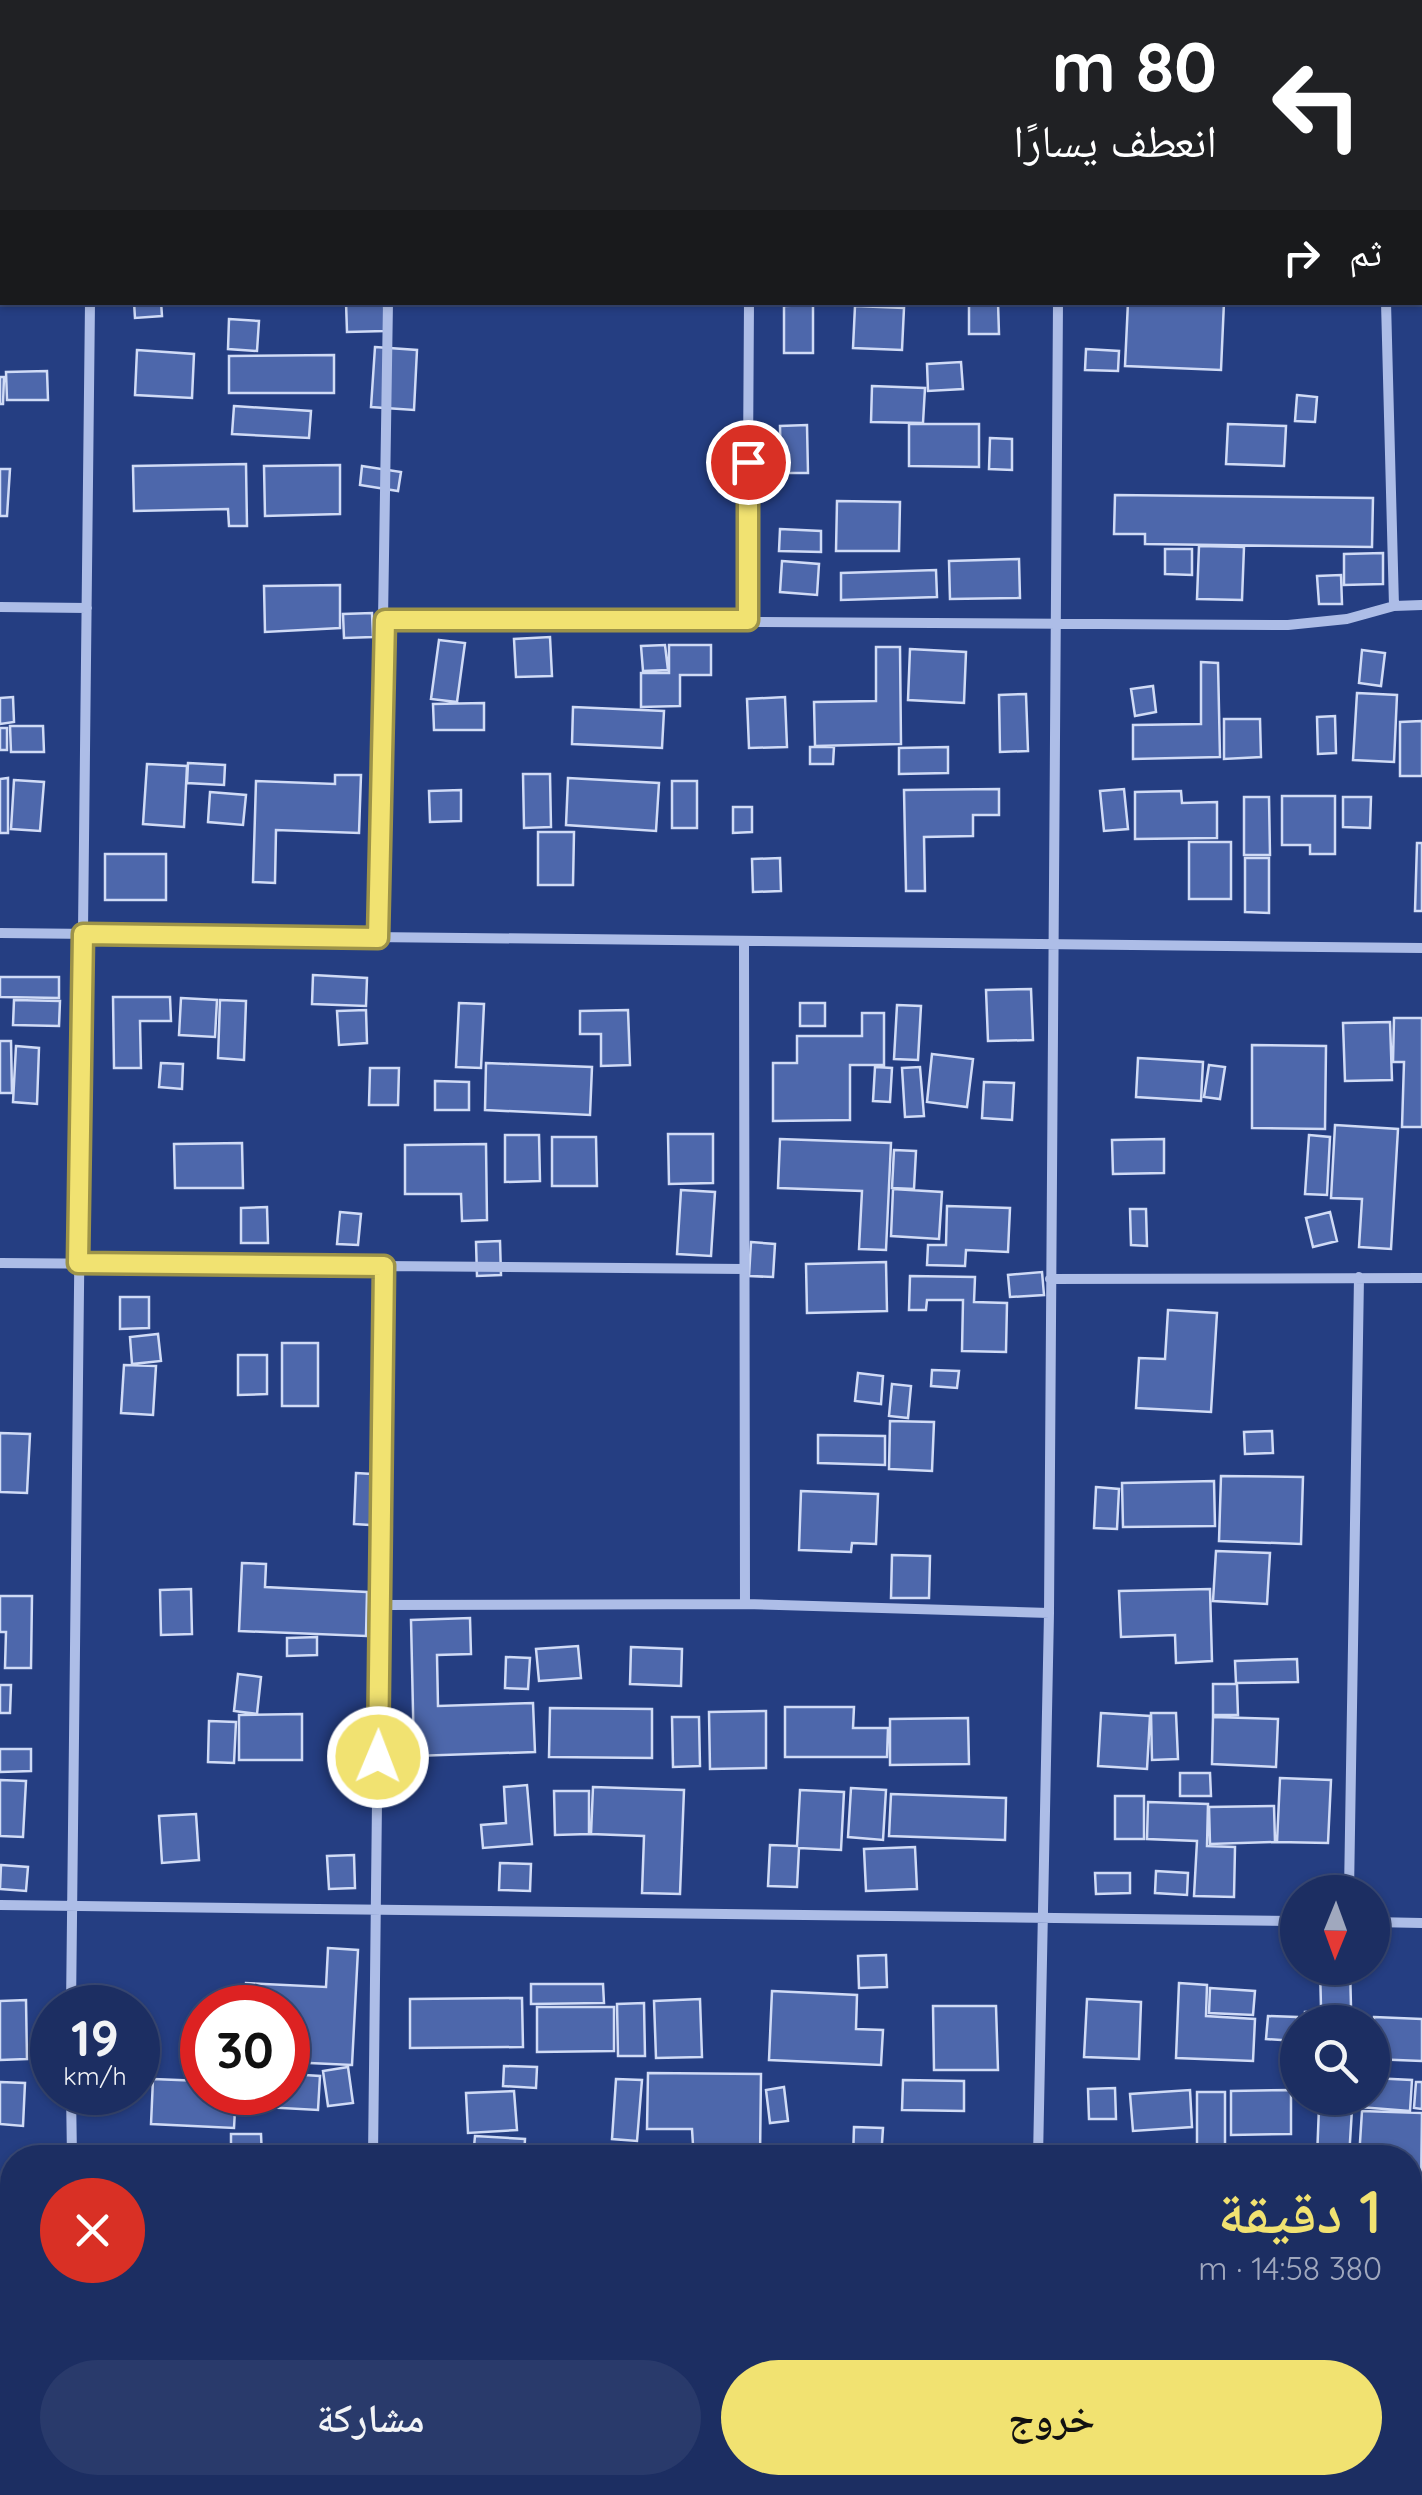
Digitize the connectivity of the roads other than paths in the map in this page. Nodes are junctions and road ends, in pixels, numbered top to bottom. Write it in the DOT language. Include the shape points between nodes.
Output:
graph roads {
  1 [pos="90,305"];
  2 [pos="388,305"];
  3 [pos="749,305"];
  4 [pos="1058,305"];
  5 [pos="1386,305"];
  6 [pos="1422,605"];
  7 [pos="1394,606"];
  8 [pos="0,607"];
  9 [pos="88,608"];
  10 [pos="385,620"];
  11 [pos="748,620"];
  12 [pos="1054,623"];
  13 [pos="0,933"];
  14 [pos="83,934"];
  15 [pos="378,938"];
  16 [pos="744,941"];
  17 [pos="1052,943"];
  18 [pos="1422,948"];
  19 [pos="0,1263"];
  20 [pos="78,1263"];
  21 [pos="384,1266"];
  22 [pos="744,1269"];
  23 [pos="1359,1276"];
  24 [pos="1422,1278"];
  25 [pos="1050,1279"];
  26 [pos="745,1604"];
  27 [pos="380,1605"];
  28 [pos="1049,1613"];
  29 [pos="1349,1875"];
  30 [pos="0,1905"];
  31 [pos="70,1906"];
  32 [pos="376,1909"];
  33 [pos="1044,1918"];
  34 [pos="1280,1921"];
  35 [pos="1390,1922"];
  36 [pos="1422,1923"];
  37 [pos="71,1985"];
  38 [pos="71,2115"];
  39 [pos="72,2145"];
  40 [pos="373,2145"];
  41 [pos="1038,2145"];
  1 -- 9 [label="street"];
  2 -- 10 [label="street"];
  3 -- 11 [label="street"];
  4 -- 12 [label="street"];
  5 -- 7 [label="street"];
  6 -- 7 [label="street"];
  7 -- 12 [label="street" via="1288,625"];
  8 -- 9 [label="street"];
  9 -- 14 [label="street"];
  10 -- 11 [label="street"];
  10 -- 15 [label="street"];
  11 -- 12 [label="street"];
  12 -- 17 [label="street"];
  13 -- 14 [label="street"];
  14 -- 15 [label="street"];
  14 -- 20 [label="street"];
  15 -- 16 [label="street"];
  16 -- 17 [label="street"];
  16 -- 22 [label="street"];
  17 -- 18 [label="street"];
  17 -- 25 [label="street"];
  19 -- 20 [label="street"];
  20 -- 21 [label="street"];
  20 -- 31 [label="street"];
  21 -- 22 [label="street"];
  21 -- 27 [label="street"];
  22 -- 26 [label="street"];
  23 -- 24 [label="street"];
  23 -- 25 [label="street"];
  23 -- 29 [label="street"];
  25 -- 28 [label="street"];
  26 -- 27 [label="street"];
  26 -- 28 [label="street"];
  27 -- 32 [label="street"];
  28 -- 33 [label="street"];
  30 -- 31 [label="street"];
  31 -- 32 [label="street"];
  31 -- 37 [label="street"];
  32 -- 33 [label="street"];
  32 -- 40 [label="street"];
  33 -- 34 [label="street"];
  33 -- 41 [label="street"];
  35 -- 36 [label="street"];
  38 -- 39 [label="street"];
}
